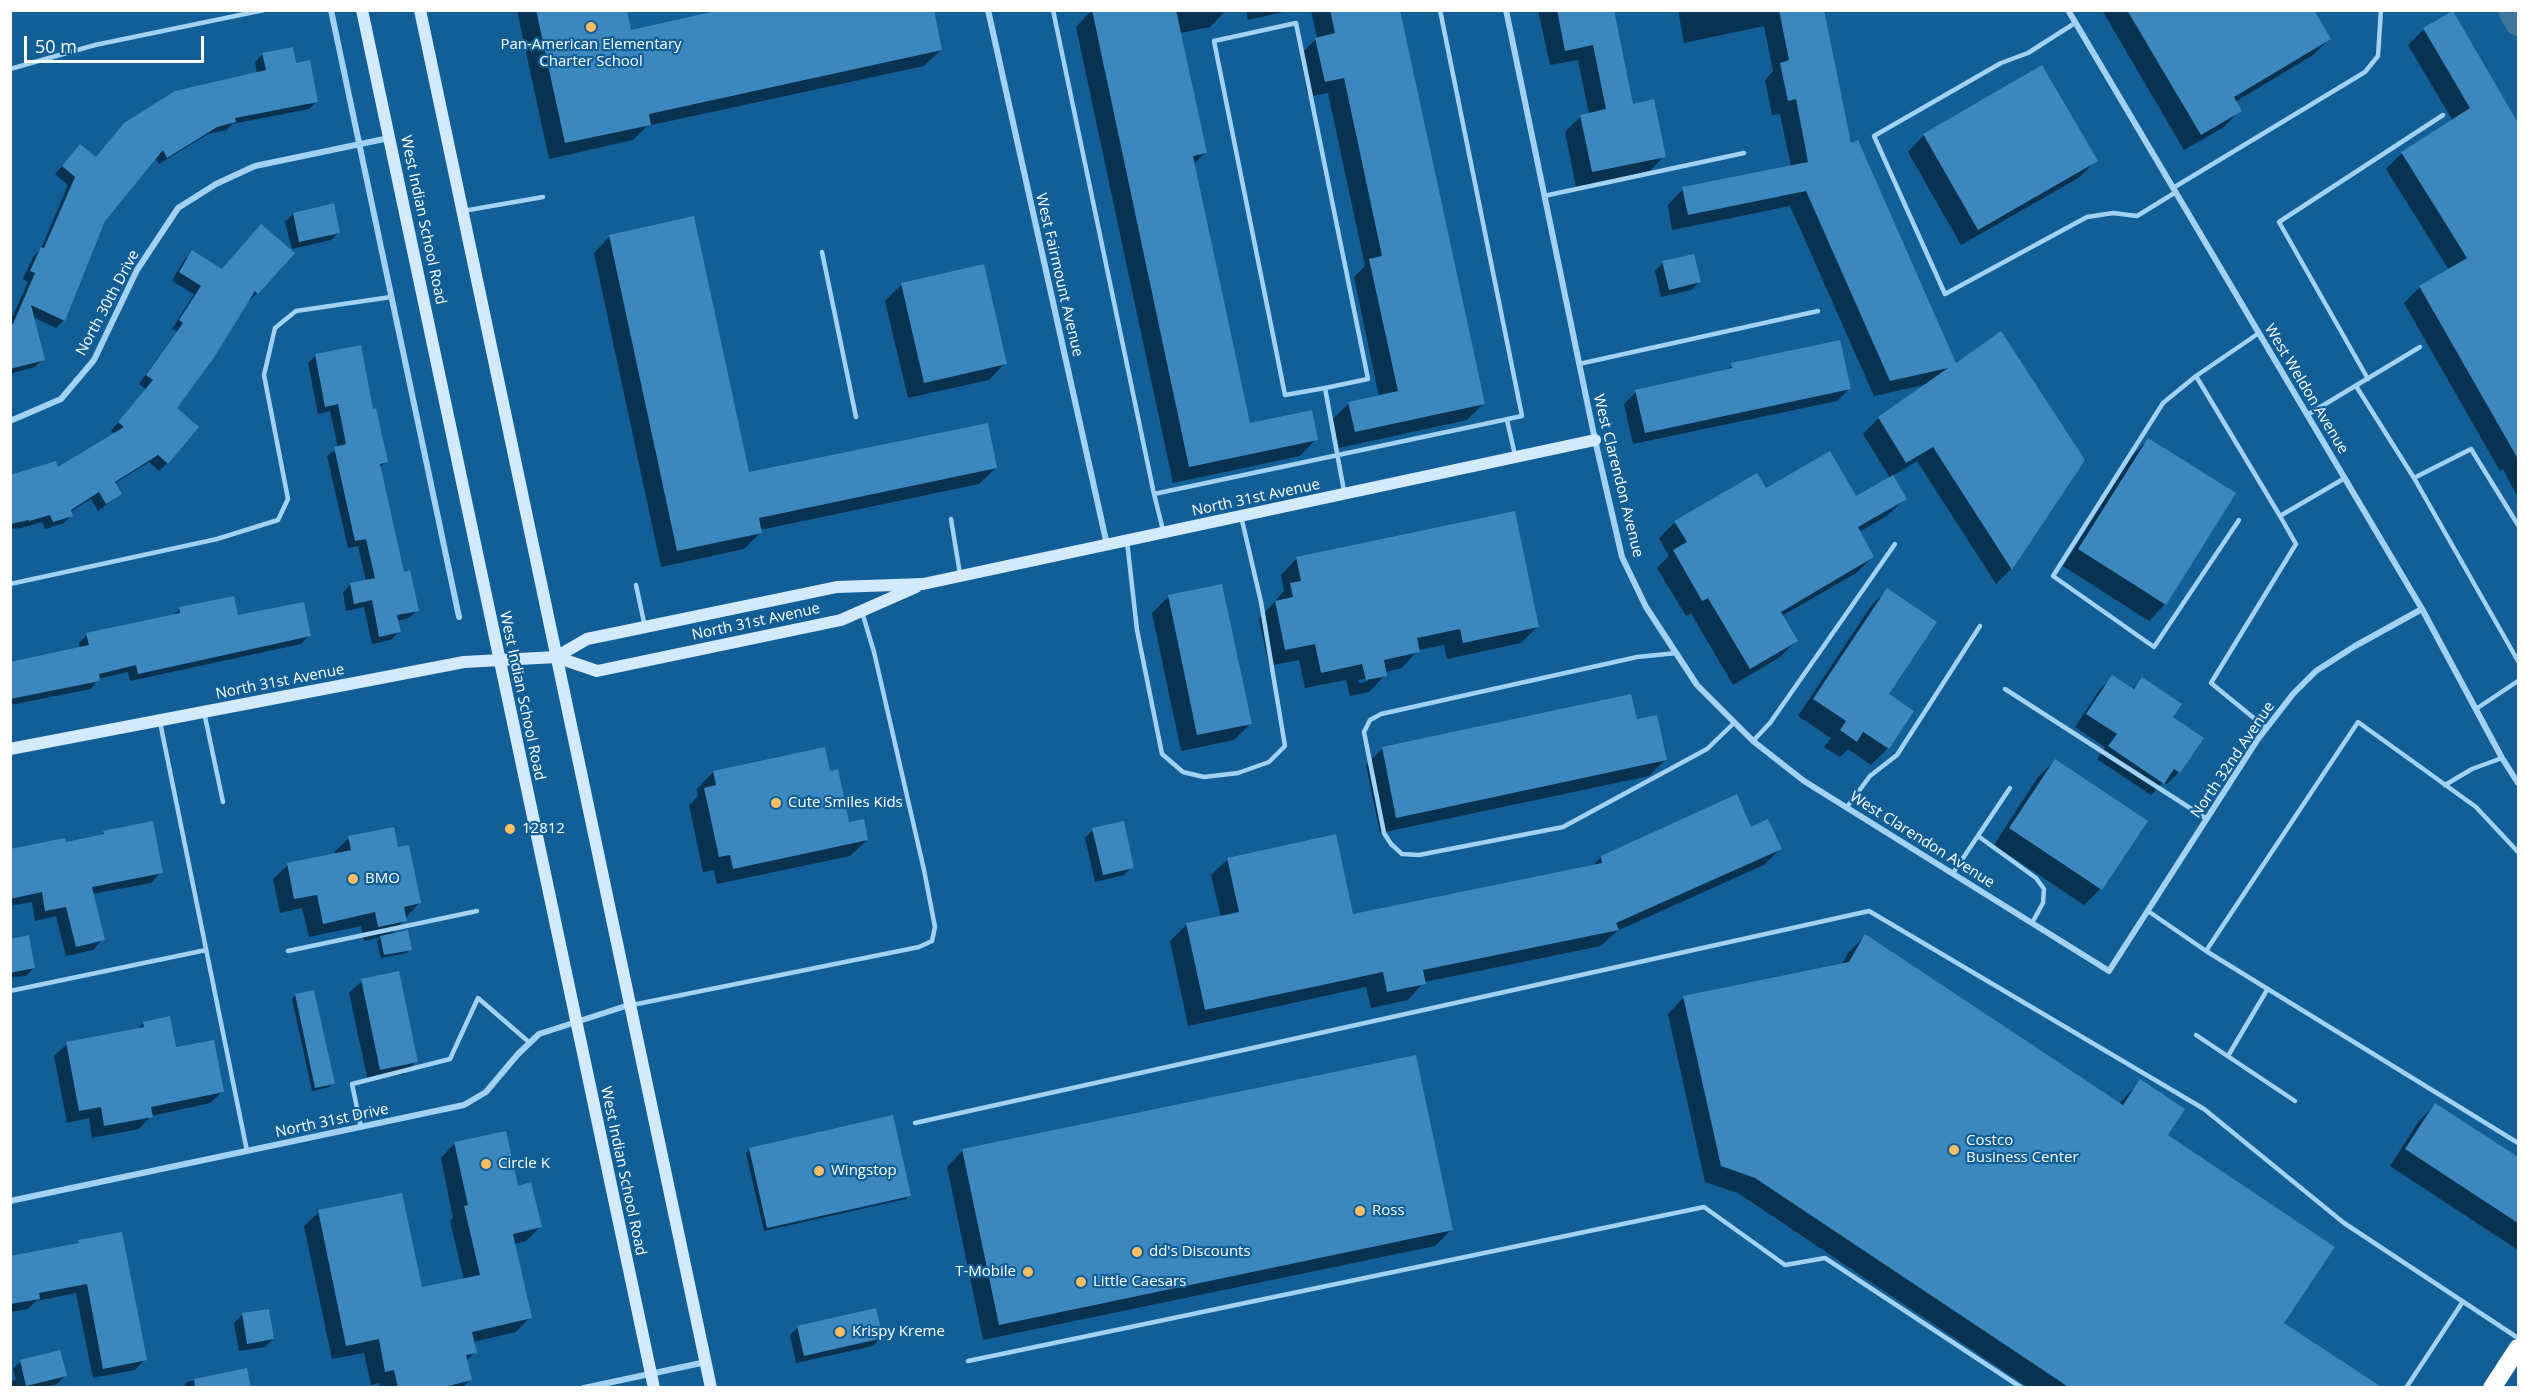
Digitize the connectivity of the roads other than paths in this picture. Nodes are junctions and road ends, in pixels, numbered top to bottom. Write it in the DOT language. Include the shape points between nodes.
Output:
graph roads {
  1 [pos="264,10"];
  2 [pos="331,10"];
  3 [pos="362,10"];
  4 [pos="420,10"];
  5 [pos="988,10"];
  6 [pos="1053,10"];
  7 [pos="1440,10"];
  8 [pos="1506,10"];
  9 [pos="2068,10"];
  10 [pos="2380,10"];
  11 [pos="2075,23"];
  12 [pos="10,69"];
  13 [pos="2444,115"];
  14 [pos="390,138"];
  15 [pos="358,145"];
  16 [pos="1744,153"];
  17 [pos="2175,190"];
  18 [pos="1544,196"];
  19 [pos="543,197"];
  20 [pos="463,211"];
  21 [pos="822,252"];
  22 [pos="391,297"];
  23 [pos="1818,311"];
  24 [pos="2259,333"];
  25 [pos="2420,347"];
  26 [pos="1579,364"];
  27 [pos="2196,376"];
  28 [pos="2368,379"];
  29 [pos="2356,386"];
  30 [pos="1324,388"];
  31 [pos="2307,415"];
  32 [pos="856,417"];
  33 [pos="1507,420"];
  34 [pos="10,421"];
  35 [pos="1595,440"];
  36 [pos="1338,457"];
  37 [pos="1515,457"];
  38 [pos="2344,478"];
  39 [pos="2414,478"];
  40 [pos="1154,494"];
  41 [pos="1345,494"];
  42 [pos="1241,516"];
  43 [pos="2280,516"];
  44 [pos="951,519"];
  45 [pos="2239,520"];
  46 [pos="2518,525"];
  47 [pos="1164,533"];
  48 [pos="1127,540"];
  49 [pos="1895,544"];
  50 [pos="1107,545"];
  51 [pos="961,576"];
  52 [pos="10,584"];
  53 [pos="923,584"];
  54 [pos="636,585"];
  55 [pos="2422,609"];
  56 [pos="861,611"];
  57 [pos="459,617"];
  58 [pos="1980,626"];
  59 [pos="645,627"];
  60 [pos="1677,653"];
  61 [pos="556,657"];
  62 [pos="500,661"];
  63 [pos="2518,661"];
  64 [pos="2518,681"];
  65 [pos="2005,689"];
  66 [pos="2476,709"];
  67 [pos="204,712"];
  68 [pos="160,721"];
  69 [pos="1734,723"];
  70 [pos="2266,728"];
  71 [pos="1753,741"];
  72 [pos="10,749"];
  73 [pos="2502,758"];
  74 [pos="2518,783"];
  75 [pos="2445,785"];
  76 [pos="2010,788"];
  77 [pos="222,802"];
  78 [pos="1847,807"];
  79 [pos="2206,819"];
  80 [pos="1978,836"];
  81 [pos="2518,852"];
  82 [pos="1953,873"];
  83 [pos="477,911"];
  84 [pos="2148,911"];
  85 [pos="2032,923"];
  86 [pos="206,950"];
  87 [pos="288,951"];
  88 [pos="2206,951"];
  89 [pos="2109,971"];
  90 [pos="2267,990"];
  91 [pos="10,991"];
  92 [pos="629,1005"];
  93 [pos="576,1021"];
  94 [pos="2196,1035"];
  95 [pos="530,1043"];
  96 [pos="2228,1056"];
  97 [pos="2295,1101"];
  98 [pos="915,1123"];
  99 [pos="361,1126"];
  100 [pos="2518,1143"];
  101 [pos="247,1151"];
  102 [pos="10,1201"];
  103 [pos="2462,1303"];
  104 [pos="2518,1338"];
  105 [pos="2518,1348"];
  106 [pos="968,1361"];
  107 [pos="706,1362"];
  108 [pos="651,1373"];
  109 [pos="584,1388"];
  110 [pos="654,1388"];
  111 [pos="711,1388"];
  112 [pos="2022,1388"];
  113 [pos="2406,1388"];
  114 [pos="2492,1388"];
  1 -- 12 [label="lane" via="95,45"];
  2 -- 15 [label="street"];
  3 -- 14 [label="main road, West Indian School Road"];
  4 -- 20 [label="main road"];
  5 -- 50 [label="street, West Fairmount Avenue"];
  6 -- 40 [label="lane"];
  7 -- 33 [label="lane" via="1522,416"];
  8 -- 18 [label="street, West Clarendon Avenue"];
  9 -- 11 [label="street, West Weldon Avenue"];
  10 -- 17 [label="lane" via="2378,56 2365,72"];
  11 -- 17 [label="street, West Weldon Avenue"];
  11 -- 17 [label="lane" via="2028,53 2001,63 1874,136 1945,294 2087,217 2114,213 2137,216"];
  13 -- 28 [label="lane" via="2279,222"];
  14 -- 15 [label="street, North 30th Drive"];
  14 -- 62 [label="main road, West Indian School Road"];
  15 -- 22 [label="street"];
  15 -- 34 [label="street, North 30th Drive" via="255,166 178,208 137,270 94,360 61,399"];
  16 -- 18 [label="lane"];
  17 -- 24 [label="street, West Weldon Avenue"];
  18 -- 26 [label="street, West Clarendon Avenue"];
  19 -- 20 [label="lane"];
  20 -- 61 [label="main road"];
  21 -- 32 [label="lane"];
  22 -- 52 [label="lane" via="296,311 275,328 264,375 288,499 278,520 217,539"];
  22 -- 57 [label="street"];
  23 -- 26 [label="lane"];
  24 -- 27 [label="lane"];
  24 -- 31 [label="street, West Weldon Avenue"];
  25 -- 28 [label="lane"];
  26 -- 35 [label="street, West Clarendon Avenue"];
  27 -- 43 [label="lane"];
  27 -- 45 [label="lane" via="2163,403 2053,576 2154,647"];
  28 -- 29 [label="lane"];
  29 -- 31 [label="lane"];
  29 -- 39 [label="lane"];
  30 -- 30 [label="lane" via="1285,395 1214,41 1296,23 1368,379"];
  30 -- 36 [label="lane"];
  31 -- 38 [label="street, West Weldon Avenue"];
  33 -- 36 [label="lane"];
  33 -- 37 [label="lane"];
  35 -- 37 [label="main road, North 31st Avenue"];
  35 -- 60 [label="street, West Clarendon Avenue" via="1622,557 1646,607"];
  36 -- 40 [label="lane"];
  36 -- 41 [label="lane"];
  37 -- 41 [label="main road, North 31st Avenue"];
  38 -- 43 [label="lane"];
  38 -- 55 [label="street, West Weldon Avenue"];
  39 -- 46 [label="lane" via="2471,448"];
  39 -- 63 [label="lane"];
  40 -- 47 [label="lane"];
  41 -- 42 [label="main road, North 31st Avenue"];
  42 -- 47 [label="main road, North 31st Avenue"];
  42 -- 48 [label="lane" via="1261,602 1285,746 1269,762 1238,773 1204,777 1183,772 1162,754 1137,630"];
  43 -- 70 [label="lane" via="2296,544 2211,684"];
  44 -- 51 [label="lane"];
  47 -- 48 [label="main road, North 31st Avenue"];
  48 -- 50 [label="main road, North 31st Avenue"];
  49 -- 71 [label="lane" via="1770,723"];
  50 -- 51 [label="main road, North 31st Avenue"];
  51 -- 53 [label="main road, North 31st Avenue"];
  53 -- 56 [label="main road, North 31st Avenue"];
  53 -- 59 [label="main road, North 31st Avenue" via="837,587"];
  54 -- 59 [label="lane"];
  55 -- 66 [label="street, West Weldon Avenue"];
  55 -- 70 [label="street, North 32nd Avenue" via="2316,671"];
  56 -- 61 [label="main road, North 31st Avenue" via="841,620 597,671"];
  56 -- 92 [label="lane" via="877,662 924,870 935,927 932,941 919,948"];
  58 -- 78 [label="lane" via="1897,755 1870,776"];
  59 -- 61 [label="main road, North 31st Avenue" via="587,639"];
  60 -- 69 [label="street, West Clarendon Avenue" via="1697,685"];
  60 -- 69 [label="lane" via="1637,657 1381,714 1370,720 1364,732 1384,833 1390,844 1402,854 1419,855 1563,827 1707,749"];
  61 -- 62 [label="main road, North 31st Avenue"];
  61 -- 92 [label="main road"];
  62 -- 67 [label="main road, North 31st Avenue" via="464,662"];
  62 -- 93 [label="main road, West Indian School Road"];
  64 -- 66 [label="lane"];
  65 -- 79 [label="lane"];
  66 -- 73 [label="street, West Weldon Avenue"];
  67 -- 68 [label="main road, North 31st Avenue"];
  67 -- 77 [label="lane"];
  68 -- 72 [label="main road, North 31st Avenue"];
  68 -- 86 [label="lane"];
  69 -- 71 [label="street, West Clarendon Avenue"];
  70 -- 79 [label="street, North 32nd Avenue"];
  71 -- 78 [label="street, West Clarendon Avenue" via="1804,781"];
  73 -- 74 [label="street, West Weldon Avenue"];
  73 -- 75 [label="lane"];
  75 -- 81 [label="lane" via="2476,807"];
  75 -- 88 [label="lane" via="2358,722"];
  76 -- 80 [label="lane"];
  78 -- 82 [label="street, West Clarendon Avenue"];
  79 -- 84 [label="street, North 32nd Avenue"];
  80 -- 82 [label="lane"];
  80 -- 85 [label="lane" via="2036,878 2044,889 2043,903"];
  82 -- 85 [label="street, West Clarendon Avenue"];
  83 -- 87 [label="lane"];
  84 -- 88 [label="lane"];
  84 -- 89 [label="street, North 32nd Avenue"];
  85 -- 89 [label="street, West Clarendon Avenue"];
  86 -- 91 [label="lane"];
  86 -- 101 [label="lane"];
  88 -- 90 [label="lane"];
  90 -- 96 [label="lane"];
  90 -- 100 [label="lane"];
  92 -- 93 [label="street, North 31st Drive"];
  92 -- 107 [label="main road"];
  93 -- 95 [label="street, North 31st Drive" via="539,1034"];
  93 -- 108 [label="main road, West Indian School Road"];
  94 -- 96 [label="lane"];
  95 -- 99 [label="street, North 31st Drive" via="486,1092 464,1105"];
  95 -- 99 [label="lane" via="477,998 450,1059 352,1083"];
  96 -- 97 [label="lane"];
  98 -- 103 [label="lane" via="1869,911 2204,1109 2344,1223"];
  99 -- 101 [label="street, North 31st Drive"];
  101 -- 102 [label="street, North 31st Drive"];
  103 -- 104 [label="lane"];
  103 -- 113 [label="lane"];
  105 -- 114 [label="highway"];
  106 -- 112 [label="lane" via="1704,1207 1785,1265 1825,1258"];
  107 -- 108 [label="street"];
  107 -- 111 [label="main road"];
  108 -- 109 [label="street"];
  108 -- 110 [label="main road, West Indian School Road"];
}
